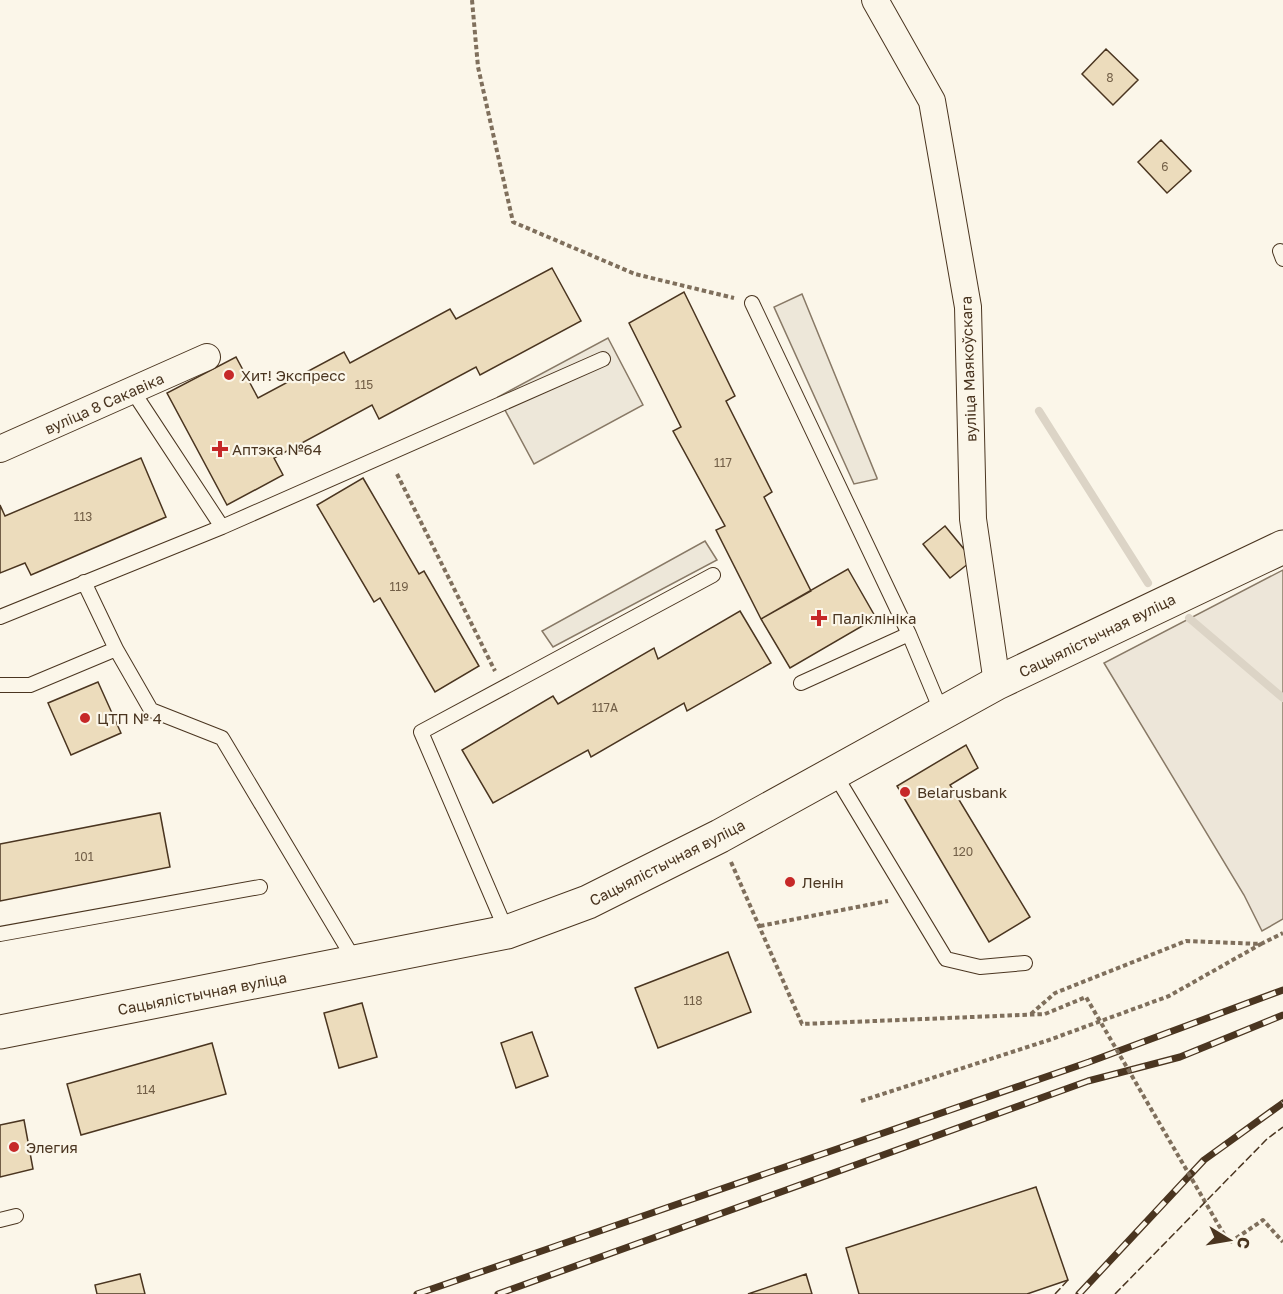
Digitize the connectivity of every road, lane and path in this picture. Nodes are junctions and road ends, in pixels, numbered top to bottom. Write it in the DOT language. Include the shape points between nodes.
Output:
graph roads {
  1 [pos="472,0"];
  2 [pos="875,0"];
  3 [pos="752,303"];
  4 [pos="207,357"];
  5 [pos="603,359"];
  6 [pos="132,390"];
  7 [pos="0,449"];
  8 [pos="387,454"];
  9 [pos="222,527"];
  10 [pos="1283,547"];
  11 [pos="713,575"];
  12 [pos="84,582"];
  13 [pos="0,617"];
  14 [pos="909,633"];
  15 [pos="116,649"];
  16 [pos="801,683"];
  17 [pos="997,683"];
  18 [pos="0,685"];
  19 [pos="503,688"];
  20 [pos="942,713"];
  21 [pos="834,773"];
  22 [pos="720,836"];
  23 [pos="260,887"];
  24 [pos="909,897"];
  25 [pos="760,926"];
  26 [pos="507,932"];
  27 [pos="1283,933"];
  28 [pos="0,934"];
  29 [pos="1261,944"];
  30 [pos="356,963"];
  31 [pos="1025,963"];
  32 [pos="1031,1015"];
  33 [pos="0,1032"];
  34 [pos="861,1101"];
  35 [pos="16,1216"];
  36 [pos="0,1220"];
  37 [pos="1283,1242"];
  1 -- 3 [label="path" via="478,67 513,222 635,274"];
  2 -- 17 [label="street, вуліца Маякоўскага" via="932,101 968,307 973,519"];
  3 -- 14 [label="lane"];
  4 -- 6 [label="street, вуліца 8 Сакавіка"];
  5 -- 8 [label="lane"];
  6 -- 7 [label="street, вуліца 8 Сакавіка"];
  6 -- 9 [label="lane"];
  8 -- 9 [label="lane"];
  8 -- 19 [label="path"];
  9 -- 12 [label="lane"];
  10 -- 17 [label="street, Сацыялістычная вуліца"];
  11 -- 19 [label="lane"];
  12 -- 13 [label="lane"];
  12 -- 15 [label="lane"];
  14 -- 16 [label="lane"];
  14 -- 20 [label="lane"];
  15 -- 18 [label="lane" via="30,685"];
  15 -- 30 [label="lane" via="151,710 222,738"];
  17 -- 20 [label="street, Сацыялістычная вуліца"];
  19 -- 26 [label="lane" via="421,732"];
  20 -- 21 [label="street, Сацыялістычная вуліца"];
  21 -- 22 [label="street, Сацыялістычная вуліца"];
  21 -- 24 [label="lane"];
  22 -- 25 [label="path"];
  22 -- 26 [label="street, Сацыялістычная вуліца" via="588,902"];
  23 -- 28 [label="lane"];
  24 -- 25 [label="path"];
  24 -- 31 [label="lane" via="946,959 981,967"];
  25 -- 32 [label="path" via="802,1024"];
  26 -- 30 [label="street, Сацыялістычная вуліца"];
  27 -- 29 [label="path"];
  29 -- 32 [label="path" via="1186,941 1055,993"];
  29 -- 34 [label="path" via="1169,996"];
  30 -- 33 [label="street, Сацыялістычная вуліца"];
  32 -- 37 [label="path, bridge" via="1045,1014 1086,997 1229,1243 1263,1220"];
  35 -- 36 [label="lane"];
}
